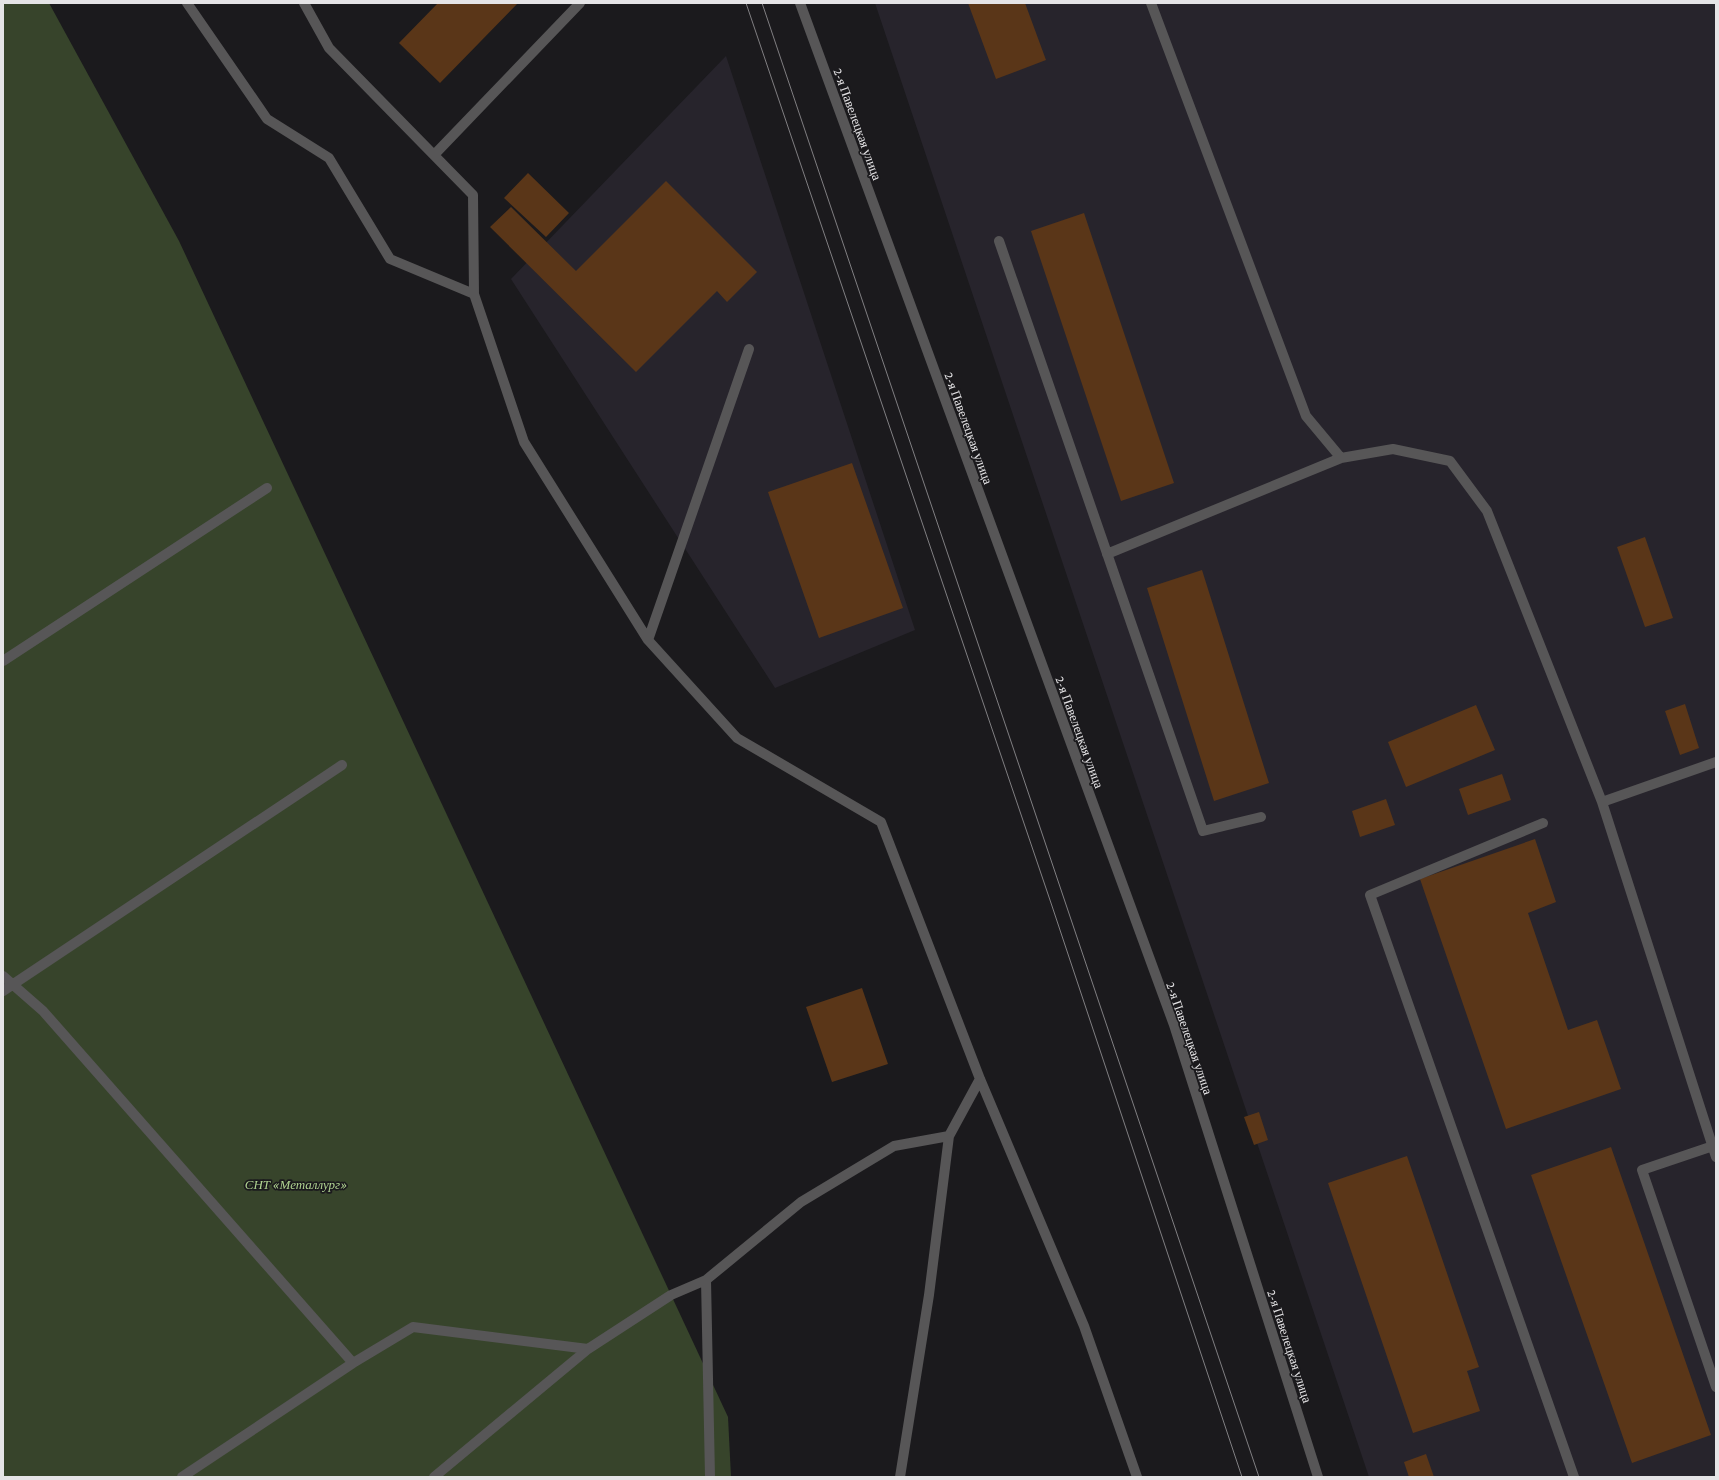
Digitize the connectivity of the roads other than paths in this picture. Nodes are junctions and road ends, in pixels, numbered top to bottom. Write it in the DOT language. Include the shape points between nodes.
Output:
graph roads {
  1 [pos="187,3"];
  2 [pos="304,3"];
  3 [pos="580,3"];
  4 [pos="800,3"];
  5 [pos="1151,3"];
  6 [pos="434,155"];
  7 [pos="999,240"];
  8 [pos="474,294"];
  9 [pos="749,349"];
  10 [pos="1341,458"];
  11 [pos="267,488"];
  12 [pos="1107,554"];
  13 [pos="648,640"];
  14 [pos="3,661"];
  15 [pos="1716,762"];
  16 [pos="342,765"];
  17 [pos="1602,802"];
  18 [pos="1260,818"];
  19 [pos="1543,823"];
  20 [pos="3,976"];
  21 [pos="12,985"];
  22 [pos="3,991"];
  23 [pos="980,1079"];
  24 [pos="949,1136"];
  25 [pos="1712,1146"];
  26 [pos="1716,1157"];
  27 [pos="706,1280"];
  28 [pos="588,1349"];
  29 [pos="353,1363"];
  30 [pos="1716,1387"];
  31 [pos="182,1477"];
  32 [pos="434,1477"];
  33 [pos="710,1477"];
  34 [pos="900,1477"];
  35 [pos="1137,1477"];
  36 [pos="1318,1477"];
  37 [pos="1574,1477"];
  1 -- 8 [label="street" via="267,119 329,158 390,259"];
  2 -- 6 [label="street" via="329,48"];
  3 -- 6 [label="street"];
  4 -- 36 [label="street, 2-я Павелецкая улица" via="1174,1025"];
  5 -- 10 [label="street" via="1306,416"];
  6 -- 8 [label="street" via="473,195"];
  7 -- 12 [label="street"];
  8 -- 13 [label="street" via="524,442"];
  9 -- 13 [label="street"];
  10 -- 12 [label="street"];
  10 -- 17 [label="street" via="1393,449 1450,461 1487,511"];
  11 -- 14 [label="street"];
  12 -- 18 [label="street" via="1202,831"];
  13 -- 23 [label="street" via="737,738 881,822"];
  15 -- 17 [label="street"];
  16 -- 21 [label="street"];
  17 -- 25 [label="street"];
  19 -- 37 [label="street" via="1370,896"];
  20 -- 21 [label="street"];
  21 -- 22 [label="street"];
  21 -- 29 [label="street" via="43,1011"];
  23 -- 24 [label="street"];
  23 -- 35 [label="street" via="1084,1326"];
  24 -- 27 [label="street" via="894,1146 801,1202"];
  24 -- 34 [label="street" via="929,1295"];
  25 -- 26 [label="street"];
  25 -- 30 [label="street" via="1642,1170"];
  27 -- 28 [label="street" via="671,1295"];
  27 -- 33 [label="street"];
  28 -- 29 [label="street" via="413,1327"];
  28 -- 32 [label="street"];
  29 -- 31 [label="street"];
}
